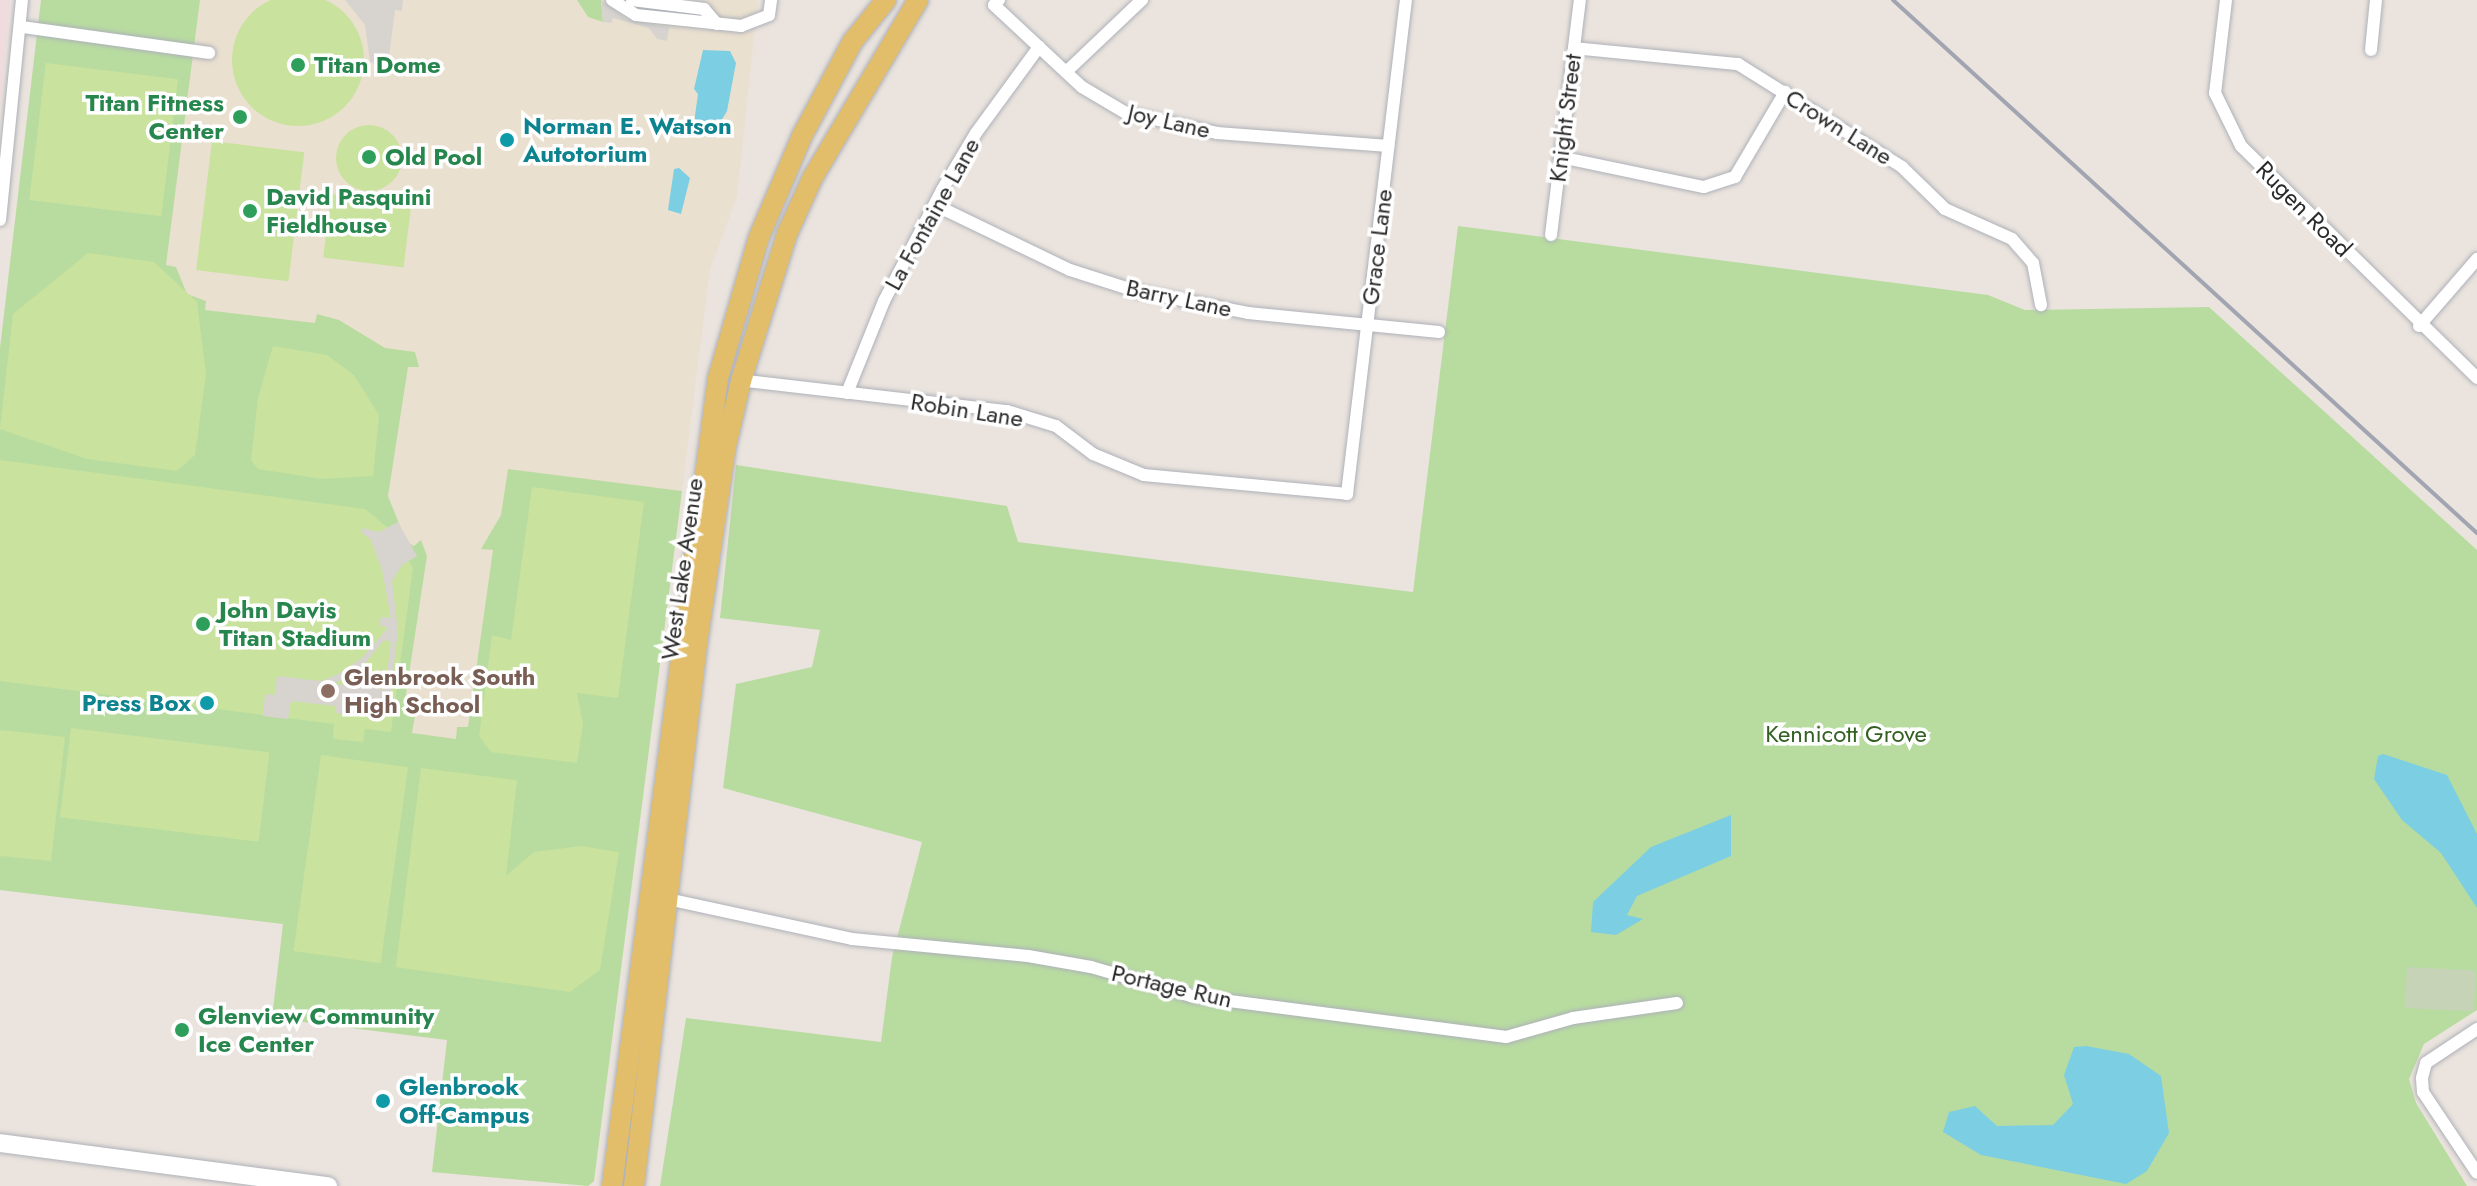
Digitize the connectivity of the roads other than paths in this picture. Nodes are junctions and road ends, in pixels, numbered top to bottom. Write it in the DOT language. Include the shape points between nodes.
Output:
graph roads {
  1 [pos="22,0"];
  2 [pos="612,0"];
  3 [pos="632,0"];
  4 [pos="771,0"];
  5 [pos="886,0"];
  6 [pos="918,0"];
  7 [pos="999,0"];
  8 [pos="1142,0"];
  9 [pos="1406,0"];
  10 [pos="1580,0"];
  11 [pos="2226,0"];
  12 [pos="2376,0"];
  13 [pos="717,24"];
  14 [pos="22,27"];
  15 [pos="1039,47"];
  16 [pos="1574,48"];
  17 [pos="2371,50"];
  18 [pos="209,53"];
  19 [pos="1066,72"];
  20 [pos="1785,92"];
  21 [pos="1389,146"];
  22 [pos="1560,157"];
  23 [pos="935,205"];
  24 [pos="0,220"];
  25 [pos="1551,235"];
  26 [pos="2477,259"];
  27 [pos="2041,305"];
  28 [pos="1368,325"];
  29 [pos="2419,326"];
  30 [pos="1439,332"];
  31 [pos="718,378"];
  32 [pos="2477,378"];
  33 [pos="741,381"];
  34 [pos="847,393"];
  35 [pos="1347,494"];
  36 [pos="667,899"];
  37 [pos="1677,1003"];
  38 [pos="2477,1029"];
  39 [pos="0,1143"];
  40 [pos="2477,1173"];
  41 [pos="328,1186"];
  42 [pos="612,1186"];
  43 [pos="634,1186"];
  1 -- 14 [label="street"];
  2 -- 13 [label="street" via="636,15"];
  3 -- 13 [label="street" via="704,9"];
  4 -- 13 [label="street" via="769,15 748,26"];
  5 -- 31 [label="main road, West Lake Avenue" via="853,41 802,136 759,237"];
  6 -- 33 [label="main road, West Lake Avenue" via="813,177 787,234"];
  7 -- 15 [label="street, Joy Lane" via="994,5"];
  8 -- 19 [label="street"];
  9 -- 21 [label="street, Grace Lane"];
  10 -- 16 [label="street, Knight Street"];
  11 -- 29 [label="street, Rugen Road" via="2215,93 2241,146"];
  12 -- 17 [label="street"];
  14 -- 18 [label="street"];
  14 -- 24 [label="street"];
  15 -- 19 [label="street, Joy Lane"];
  15 -- 23 [label="street, La Fontaine Lane" via="976,133"];
  16 -- 20 [label="street, Crown Lane" via="1738,64"];
  16 -- 22 [label="street, Knight Street"];
  19 -- 21 [label="street, Joy Lane" via="1126,113 1217,133"];
  20 -- 22 [label="street" via="1735,177 1704,187"];
  20 -- 27 [label="street, Crown Lane" via="1902,167 1945,209 2012,239 2033,263"];
  21 -- 28 [label="street, Grace Lane"];
  22 -- 25 [label="street, Knight Street"];
  23 -- 28 [label="street, Barry Lane" via="1070,270 1136,291 1248,313"];
  23 -- 34 [label="street, La Fontaine Lane" via="884,301"];
  26 -- 29 [label="street"];
  28 -- 30 [label="street, Barry Lane"];
  28 -- 35 [label="street, Grace Lane"];
  29 -- 32 [label="street, Rugen Road"];
  31 -- 33 [label="street, Robin Lane"];
  31 -- 42 [label="main road, West Lake Avenue"];
  33 -- 34 [label="street, Robin Lane"];
  33 -- 36 [label="main road, West Lake Avenue" via="726,446 697,644"];
  34 -- 35 [label="street, Robin Lane" via="1007,411 1056,426 1093,454 1144,475"];
  36 -- 37 [label="street, Portage Run" via="852,939 1091,967 1191,996 1506,1037 1573,1018"];
  36 -- 43 [label="main road, West Lake Avenue"];
  38 -- 40 [label="street" via="2426,1063 2422,1078 2423,1092"];
  39 -- 41 [label="main road"];
}
